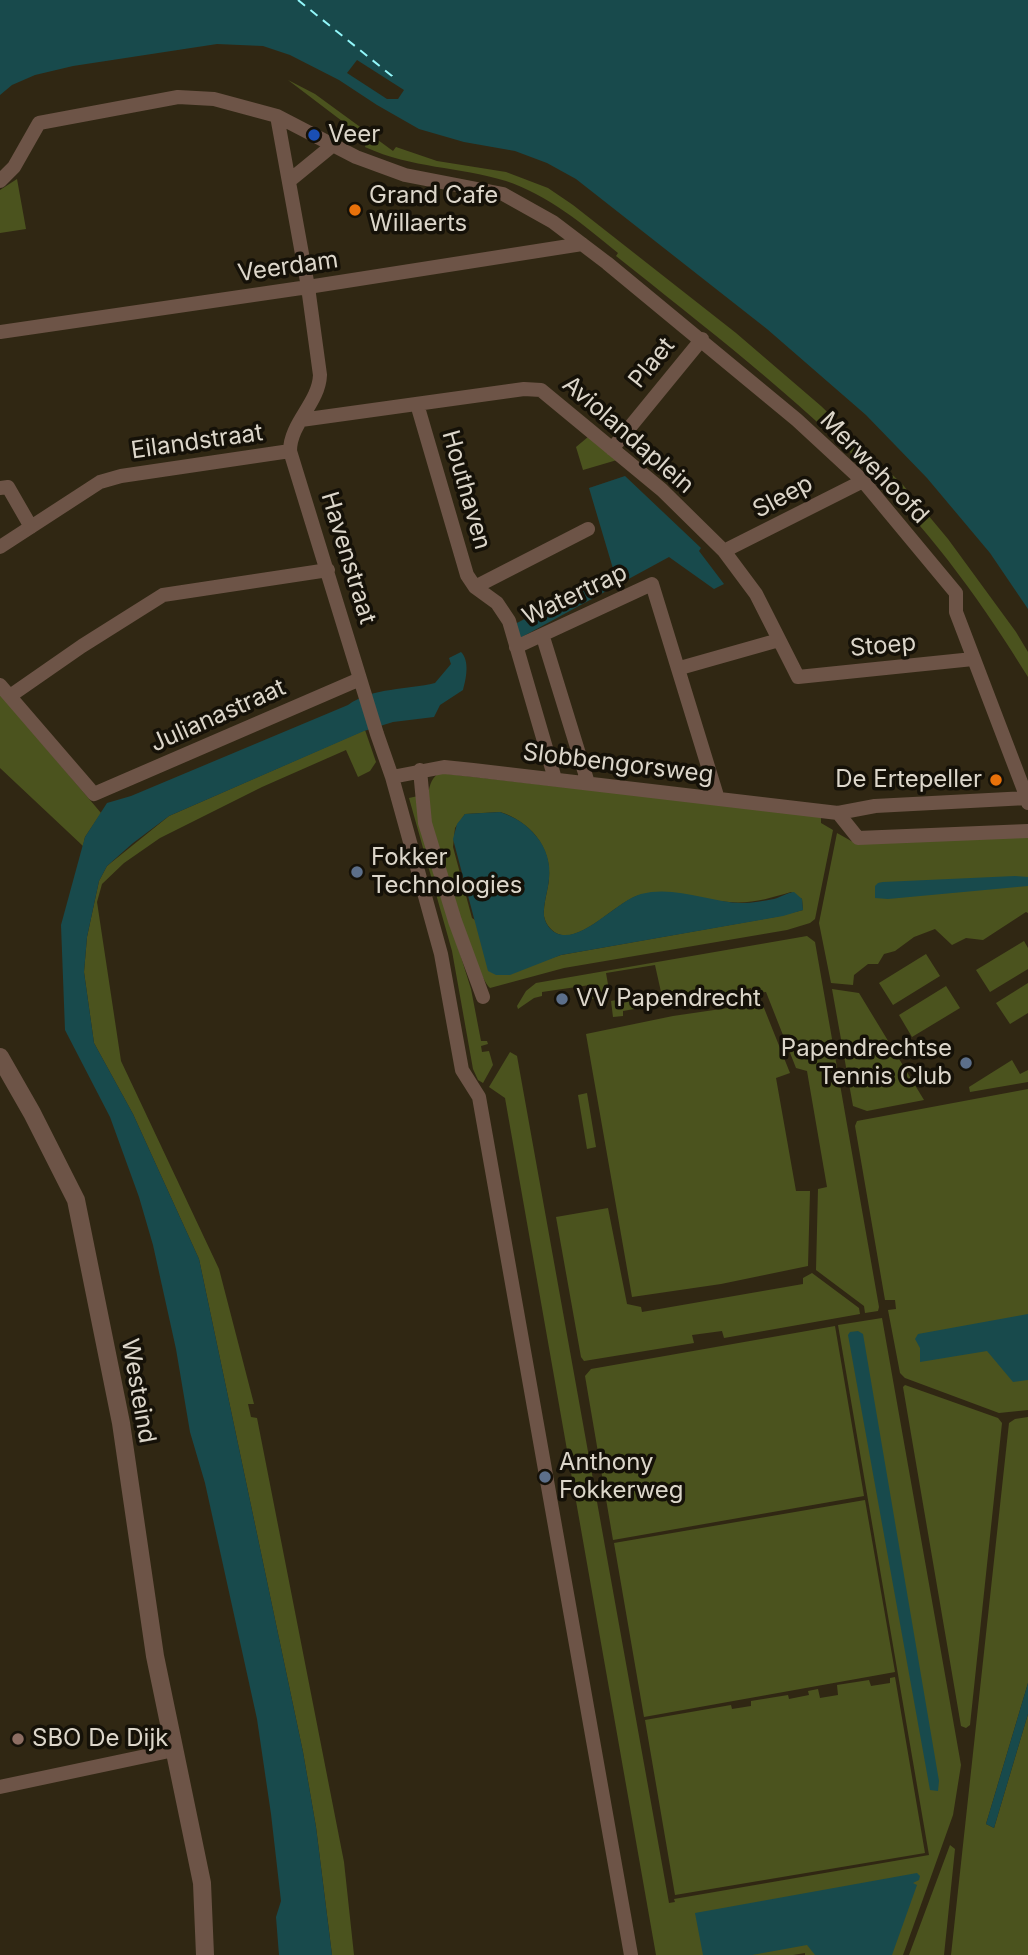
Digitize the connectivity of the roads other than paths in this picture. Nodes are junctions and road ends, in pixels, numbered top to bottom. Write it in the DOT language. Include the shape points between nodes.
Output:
graph roads {
  1 [pos="277,116"];
  2 [pos="333,145"];
  3 [pos="0,181"];
  4 [pos="289,181"];
  5 [pos="582,244"];
  6 [pos="308,287"];
  7 [pos="0,331"];
  8 [pos="702,339"];
  9 [pos="417,404"];
  10 [pos="301,420"];
  11 [pos="612,449"];
  12 [pos="290,451"];
  13 [pos="863,481"];
  14 [pos="0,488"];
  15 [pos="31,527"];
  16 [pos="588,529"];
  17 [pos="0,547"];
  18 [pos="724,551"];
  19 [pos="328,570"];
  20 [pos="475,587"];
  21 [pos="543,637"];
  22 [pos="779,640"];
  23 [pos="515,643"];
  24 [pos="973,659"];
  25 [pos="680,668"];
  26 [pos="798,677"];
  27 [pos="0,685"];
  28 [pos="362,685"];
  29 [pos="10,696"];
  30 [pos="420,770"];
  31 [pos="392,777"];
  32 [pos="555,779"];
  33 [pos="588,783"];
  34 [pos="718,799"];
  35 [pos="1027,800"];
  36 [pos="838,813"];
  37 [pos="1028,831"];
  38 [pos="483,997"];
  39 [pos="0,1057"];
  40 [pos="174,1750"];
  41 [pos="0,1787"];
  42 [pos="205,1955"];
  43 [pos="631,1955"];
  1 -- 2 [label="street, Merwehoofd"];
  1 -- 3 [label="street, Merwehoofd" via="214,100 178,97 39,123 14,167"];
  1 -- 4 [label="street, Eilandstraat"];
  2 -- 4 [label="street"];
  2 -- 5 [label="street, Merwehoofd" via="405,175 503,194"];
  4 -- 6 [label="street, Eilandstraat"];
  5 -- 6 [label="street, Veerdam"];
  5 -- 8 [label="street, Merwehoofd"];
  6 -- 7 [label="street, Veerdam"];
  6 -- 10 [label="street, Eilandstraat" via="320,384"];
  8 -- 11 [label="street, Plaet"];
  8 -- 13 [label="street, Merwehoofd"];
  9 -- 10 [label="street, Aviolandaplein"];
  9 -- 11 [label="street, Aviolandaplein" via="541,390"];
  9 -- 20 [label="street, Houthaven" via="467,575"];
  10 -- 12 [label="street, Eilandstraat" via="290,438"];
  11 -- 18 [label="street, Aviolandaplein"];
  12 -- 15 [label="street, Eilandstraat" via="100,482"];
  12 -- 19 [label="street, Havenstraat"];
  13 -- 18 [label="street, Sleep"];
  13 -- 24 [label="street, Merwehoofd" via="956,593 956,612"];
  14 -- 15 [label="street" via="8,487"];
  15 -- 17 [label="street, Eilandstraat"];
  16 -- 20 [label="street, Houthaven"];
  18 -- 22 [label="street, Aviolandaplein" via="756,594"];
  19 -- 28 [label="street, Havenstraat"];
  19 -- 29 [label="street" via="163,595"];
  20 -- 23 [label="street, Houthaven" via="497,603 509,621"];
  21 -- 23 [label="street, Watertrap"];
  21 -- 25 [label="street, Watertrap" via="652,584"];
  21 -- 33 [label="street"];
  22 -- 25 [label="street"];
  22 -- 26 [label="street, Aviolandaplein"];
  23 -- 32 [label="street, Houthaven"];
  24 -- 26 [label="street, Stoep"];
  24 -- 35 [label="street, Merwehoofd"];
  25 -- 34 [label="street"];
  27 -- 29 [label="street"];
  28 -- 29 [label="street, Julianastraat" via="94,794"];
  28 -- 31 [label="street"];
  30 -- 31 [label="street, Slobbengorsweg"];
  30 -- 32 [label="street, Slobbengorsweg" via="444,767"];
  30 -- 38 [label="street" via="425,823"];
  31 -- 43 [label="street" via="441,954 462,1070 480,1097"];
  32 -- 33 [label="street, Slobbengorsweg"];
  33 -- 34 [label="street, Slobbengorsweg"];
  34 -- 36 [label="street, Slobbengorsweg"];
  35 -- 36 [label="street, Slobbengorsweg" via="875,806"];
  36 -- 37 [label="street" via="858,838"];
  39 -- 40 [label="street, Westeind" via="76,1199 121,1423 155,1656"];
  40 -- 41 [label="street"];
  40 -- 42 [label="street, Westeind" via="202,1883"];
}
